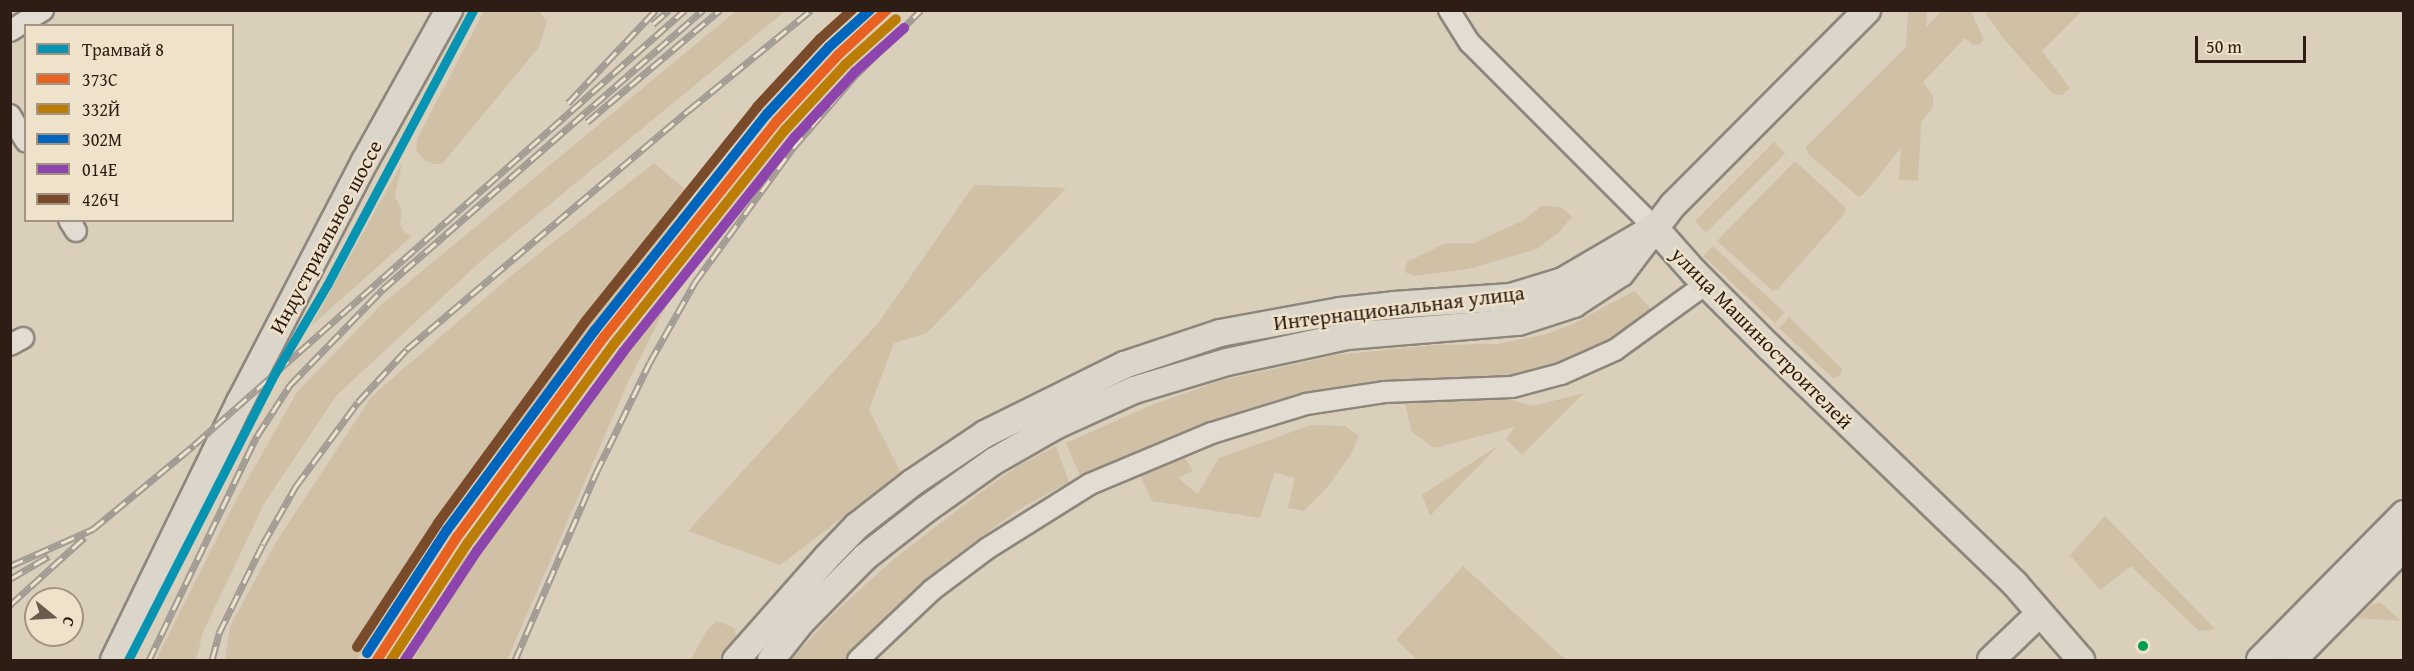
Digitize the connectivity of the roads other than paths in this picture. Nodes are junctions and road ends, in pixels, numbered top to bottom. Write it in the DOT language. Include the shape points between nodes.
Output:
graph roads {
  1 [pos="42,10"];
  2 [pos="449,10"];
  3 [pos="1449,10"];
  4 [pos="1867,10"];
  5 [pos="10,31"];
  6 [pos="10,115"];
  7 [pos="24,139"];
  8 [pos="1654,228"];
  9 [pos="1706,284"];
  10 [pos="2403,514"];
  11 [pos="2403,547"];
  12 [pos="2039,614"];
  13 [pos="114,660"];
  14 [pos="736,660"];
  15 [pos="771,660"];
  16 [pos="858,660"];
  17 [pos="1990,660"];
  18 [pos="2081,660"];
  19 [pos="2260,660"];
  20 [pos="2293,660"];
  1 -- 5 [label="street"];
  2 -- 13 [label="main road, Индустриальное шоссе" via="300,287"];
  3 -- 8 [label="street, улица Машиностроителей" via="1470,43"];
  4 -- 8 [label="main road, Интернациональная улица"];
  6 -- 7 [label="street"];
  8 -- 9 [label="main road, улица Машиностроителей"];
  8 -- 14 [label="main road, Интернациональная улица" via="1563,281 1511,297 1340,311 1220,333 1124,365 985,434 912,483 834,549"];
  8 -- 15 [label="main road, Интернациональная улица" via="1621,273 1574,304 1518,322 1347,336 1227,362 1134,390 1055,426 994,461 865,557 801,622"];
  9 -- 12 [label="main road, улица Машиностроителей" via="2015,584"];
  9 -- 16 [label="street" via="1615,350 1562,374 1512,387 1384,392 1306,404 1212,433 1090,484 988,548 932,590"];
  10 -- 19 [label="main road"];
  11 -- 20 [label="main road"];
  12 -- 17 [label="main road"];
  12 -- 18 [label="main road, улица Машиностроителей"];
}
